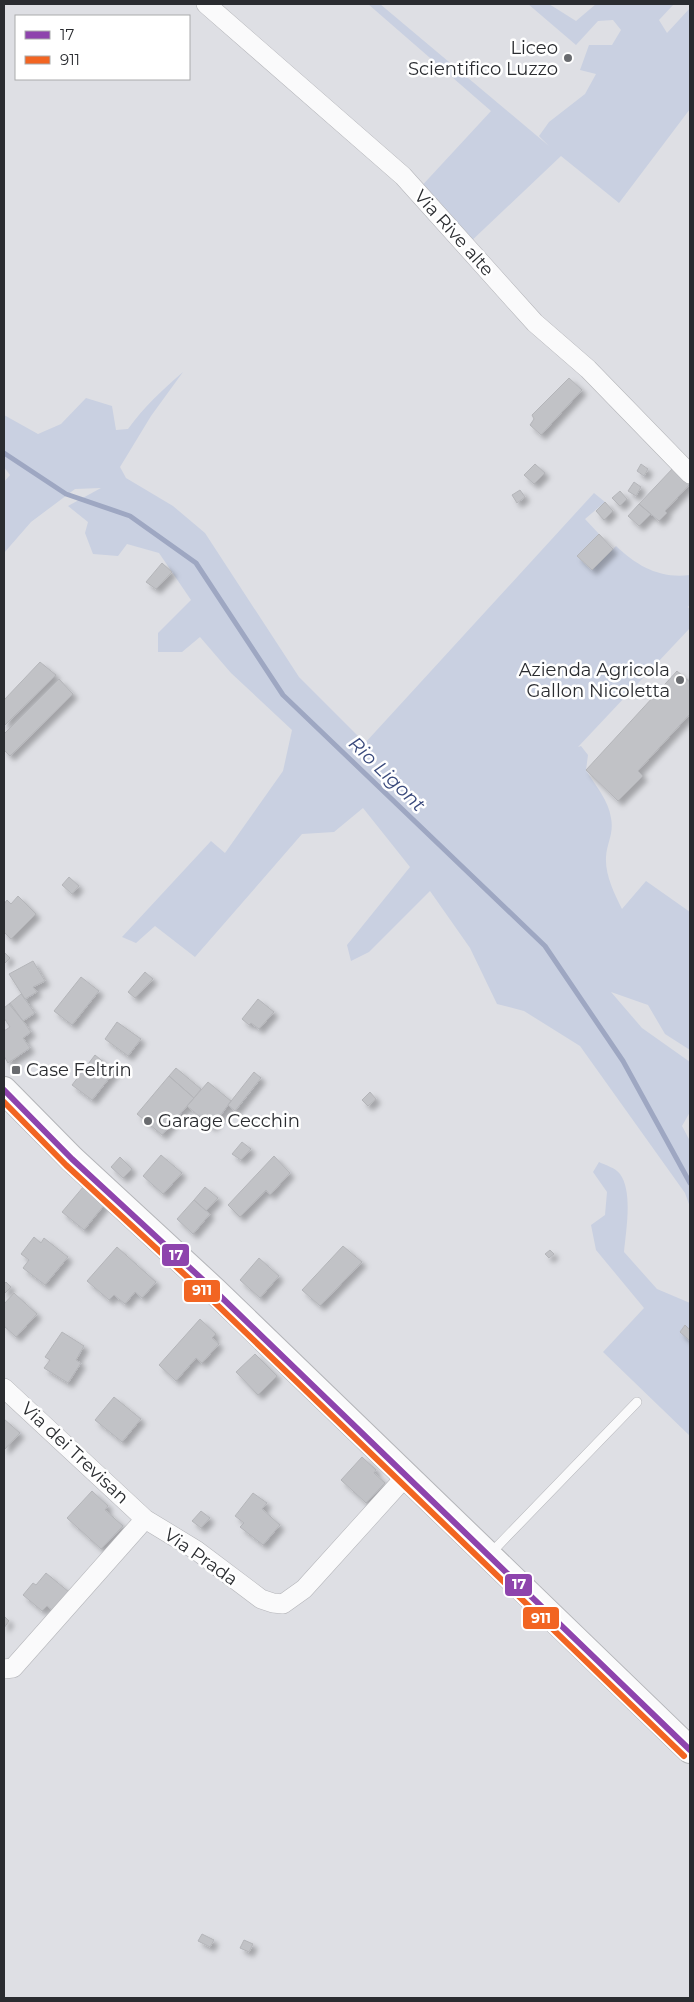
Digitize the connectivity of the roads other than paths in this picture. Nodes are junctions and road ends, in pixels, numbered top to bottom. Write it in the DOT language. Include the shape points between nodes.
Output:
graph roads {
  1 [pos="206,4"];
  2 [pos="690,474"];
  3 [pos="4,1090"];
  4 [pos="4,1388"];
  5 [pos="637,1402"];
  6 [pos="407,1475"];
  7 [pos="145,1519"];
  8 [pos="488,1556"];
  9 [pos="4,1669"];
  10 [pos="690,1750"];
  1 -- 2 [label="street, Via Rive alte" via="403,176 534,323 588,368"];
  3 -- 6 [label="main road" via="72,1160"];
  4 -- 7 [label="street, Via dei Trevisan"];
  5 -- 8 [label="lane"];
  6 -- 7 [label="street, Via Prada" via="304,1589 283,1604 261,1599 196,1550"];
  6 -- 8 [label="main road"];
  7 -- 9 [label="street, Via Prada" via="13,1668"];
  8 -- 10 [label="main road"];
}
